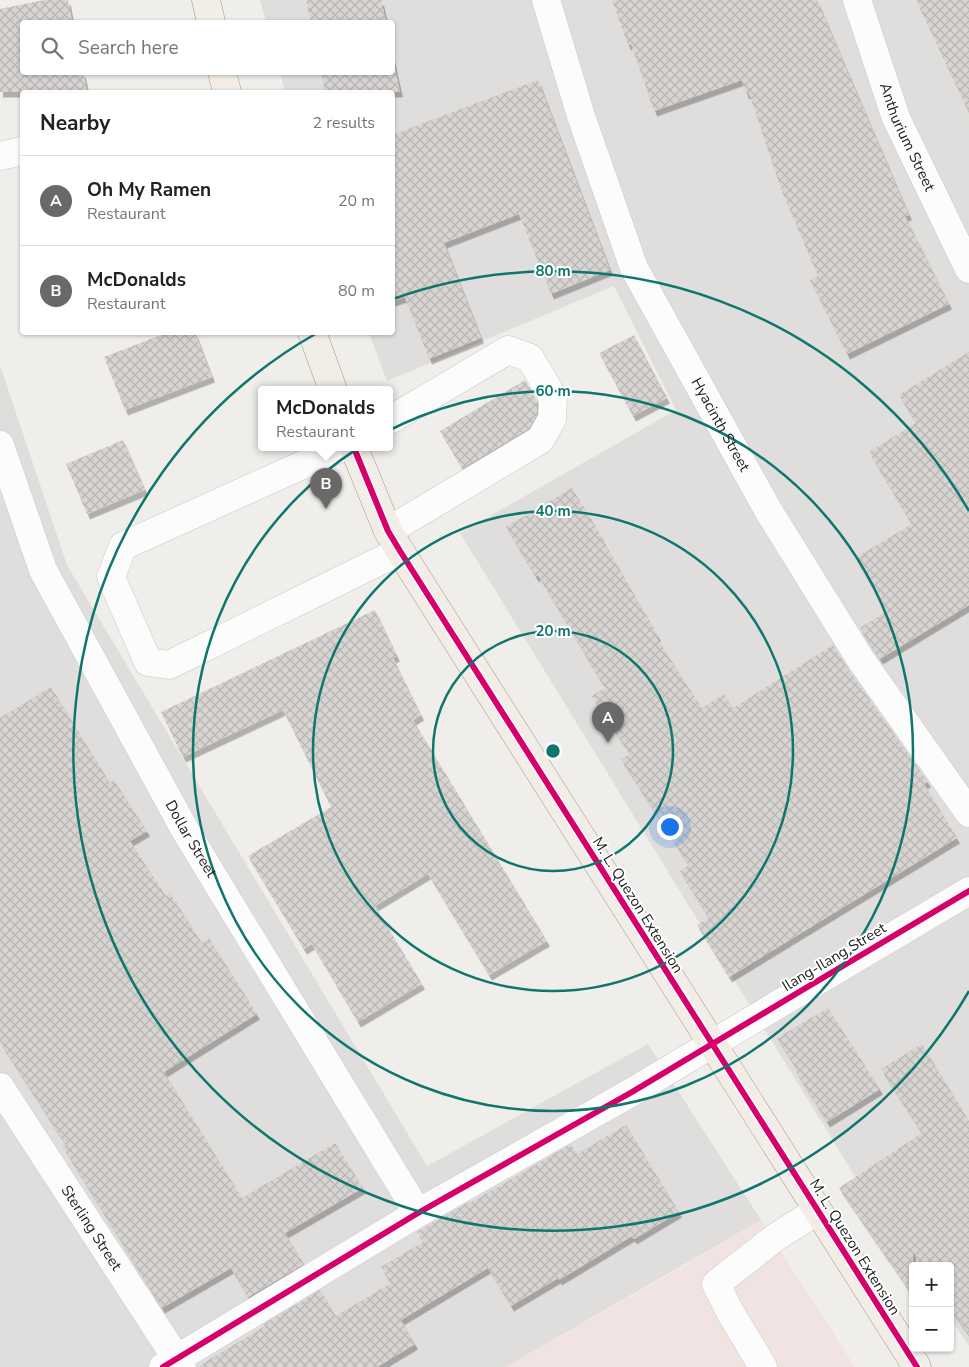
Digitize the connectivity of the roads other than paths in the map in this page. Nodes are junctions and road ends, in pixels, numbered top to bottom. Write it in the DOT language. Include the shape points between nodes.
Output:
graph roads {
  1 [pos="206,0"];
  2 [pos="546,0"];
  3 [pos="857,0"];
  4 [pos="211,20"];
  5 [pos="223,75"];
  6 [pos="226,90"];
  7 [pos="20,151"];
  8 [pos="0,156"];
  9 [pos="969,269"];
  10 [pos="313,335"];
  11 [pos="332,386"];
  12 [pos="393,418"];
  13 [pos="0,445"];
  14 [pos="333,451"];
  15 [pos="355,451"];
  16 [pos="394,541"];
  17 [pos="969,813"];
  18 [pos="969,891"];
  19 [pos="712,1045"];
  20 [pos="0,1087"];
  21 [pos="817,1211"];
  22 [pos="418,1213"];
  23 [pos="174,1364"];
  24 [pos="763,1367"];
  25 [pos="917,1367"];
  1 -- 4 [label="main road"];
  2 -- 17 [label="street, Hyacinth Street" via="581,116 634,268 773,518 861,660"];
  3 -- 9 [label="street, Anthurium Street" via="896,118"];
  5 -- 6 [label="main road"];
  7 -- 8 [label="street"];
  10 -- 11 [label="main road"];
  12 -- 16 [label="street" via="508,350 530,358 554,396 552,419 540,440"];
  13 -- 22 [label="street, Dollar Street" via="43,570 185,830"];
  14 -- 16 [label="street" via="123,546 111,576 148,662 168,665"];
  15 -- 16 [label="main road, M. L. Quezon Extension"];
  16 -- 19 [label="main road, M. L. Quezon Extension"];
  18 -- 19 [label="street, Ilang-Ilang Street"];
  19 -- 21 [label="main road, M. L. Quezon Extension"];
  19 -- 22 [label="street, Ilang-Ilang Street"];
  20 -- 23 [label="street, Sterling Street"];
  21 -- 24 [label="street" via="716,1284"];
  21 -- 25 [label="main road, M. L. Quezon Extension"];
  22 -- 23 [label="street, Ilang-Ilang Street"];
}
